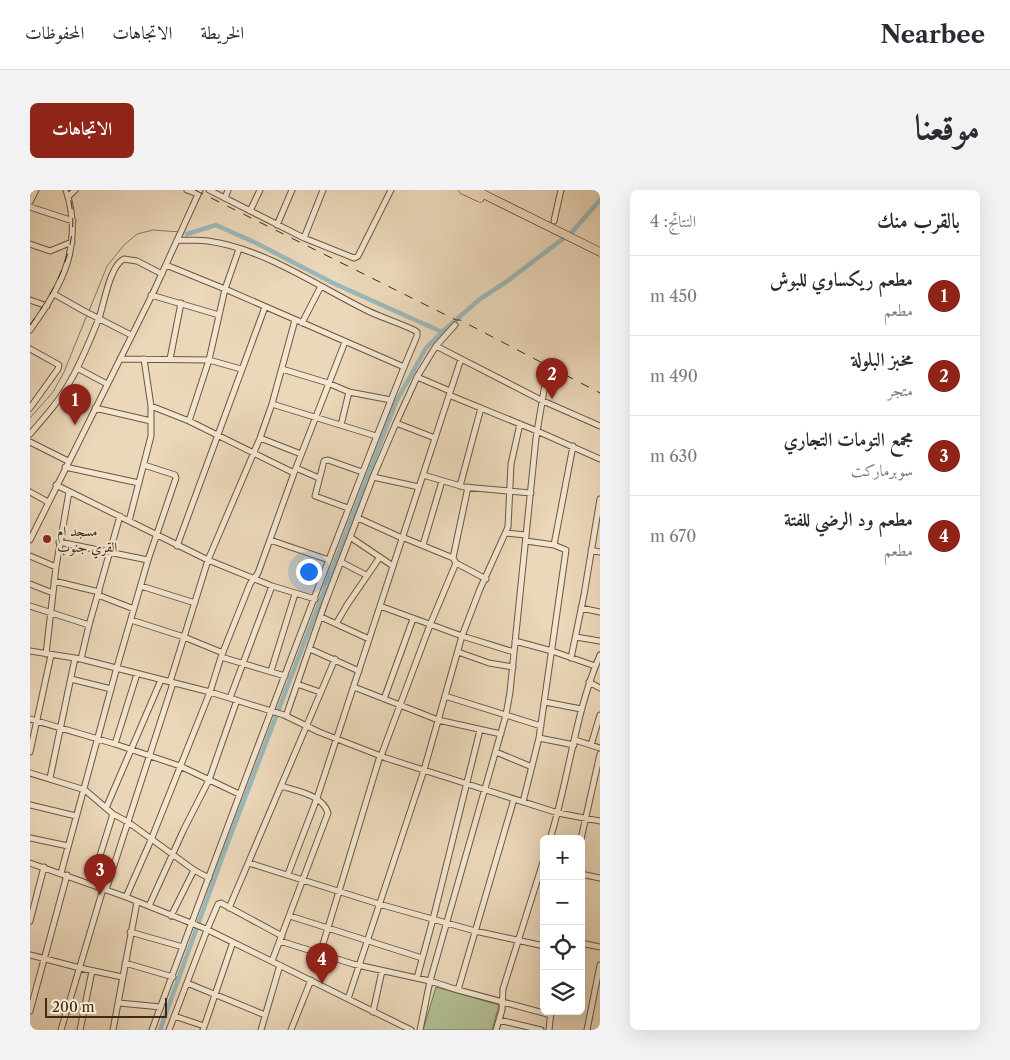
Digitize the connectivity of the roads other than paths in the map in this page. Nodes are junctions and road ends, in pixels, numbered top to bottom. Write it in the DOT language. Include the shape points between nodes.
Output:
graph roads {
  1 [pos="36,190"];
  2 [pos="66,190"];
  3 [pos="74,190"];
  4 [pos="187,190"];
  5 [pos="209,190"];
  6 [pos="228,190"];
  7 [pos="260,190"];
  8 [pos="292,190"];
  9 [pos="323,190"];
  10 [pos="391,190"];
  11 [pos="463,190"];
  12 [pos="475,190"];
  13 [pos="561,190"];
  14 [pos="199,192"];
  15 [pos="68,197"];
  16 [pos="225,198"];
  17 [pos="30,202"];
  18 [pos="30,207"];
  19 [pos="250,211"];
  20 [pos="72,221"];
  21 [pos="554,221"];
  22 [pos="542,224"];
  23 [pos="277,225"];
  24 [pos="178,238"];
  25 [pos="304,238"];
  26 [pos="72,242"];
  27 [pos="30,244"];
  28 [pos="239,249"];
  29 [pos="600,252"];
  30 [pos="166,265"];
  31 [pos="162,274"];
  32 [pos="321,286"];
  33 [pos="226,289"];
  34 [pos="54,294"];
  35 [pos="152,295"];
  36 [pos="30,300"];
  37 [pos="181,303"];
  38 [pos="47,306"];
  39 [pos="265,307"];
  40 [pos="219,315"];
  41 [pos="97,317"];
  42 [pos="295,320"];
  43 [pos="302,323"];
  44 [pos="455,325"];
  45 [pos="30,330"];
  46 [pos="131,335"];
  47 [pos="345,342"];
  48 [pos="436,346"];
  49 [pos="30,348"];
  50 [pos="120,359"];
  51 [pos="144,359"];
  52 [pos="170,359"];
  53 [pos="461,359"];
  54 [pos="209,360"];
  55 [pos="404,367"];
  56 [pos="77,368"];
  57 [pos="241,368"];
  58 [pos="282,369"];
  59 [pos="417,377"];
  60 [pos="546,378"];
  61 [pos="328,383"];
  62 [pos="107,384"];
  63 [pos="349,392"];
  64 [pos="450,393"];
  65 [pos="33,399"];
  66 [pos="391,400"];
  67 [pos="543,401"];
  68 [pos="272,404"];
  69 [pos="151,406"];
  70 [pos="30,408"];
  71 [pos="95,408"];
  72 [pos="481,408"];
  73 [pos="316,417"];
  74 [pos="190,421"];
  75 [pos="151,422"];
  76 [pos="396,423"];
  77 [pos="520,424"];
  78 [pos="341,425"];
  79 [pos="600,426"];
  80 [pos="537,431"];
  81 [pos="30,434"];
  82 [pos="218,436"];
  83 [pos="376,436"];
  84 [pos="260,438"];
  85 [pos="435,438"];
  86 [pos="30,442"];
  87 [pos="573,446"];
  88 [pos="253,452"];
  89 [pos="301,454"];
  90 [pos="600,459"];
  91 [pos="68,461"];
  92 [pos="144,465"];
  93 [pos="65,467"];
  94 [pos="295,470"];
  95 [pos="362,472"];
  96 [pos="423,475"];
  97 [pos="373,476"];
  98 [pos="319,478"];
  99 [pos="442,481"];
  100 [pos="139,483"];
  101 [pos="56,485"];
  102 [pos="460,486"];
  103 [pos="419,487"];
  104 [pos="468,488"];
  105 [pos="510,491"];
  106 [pos="30,492"];
  107 [pos="69,492"];
  108 [pos="530,493"];
  109 [pos="600,499"];
  110 [pos="48,502"];
  111 [pos="348,508"];
  112 [pos="120,516"];
  113 [pos="358,518"];
  114 [pos="129,521"];
  115 [pos="506,533"];
  116 [pos="156,534"];
  117 [pos="402,537"];
  118 [pos="350,538"];
  119 [pos="526,538"];
  120 [pos="30,540"];
  121 [pos="270,540"];
  122 [pos="59,542"];
  123 [pos="423,545"];
  124 [pos="554,545"];
  125 [pos="177,546"];
  126 [pos="591,550"];
  127 [pos="110,552"];
  128 [pos="600,552"];
  129 [pos="30,556"];
  130 [pos="380,557"];
  131 [pos="148,560"];
  132 [pos="208,560"];
  133 [pos="329,560"];
  134 [pos="455,561"];
  135 [pos="341,562"];
  136 [pos="393,566"];
  137 [pos="56,567"];
  138 [pos="366,575"];
  139 [pos="255,579"];
  140 [pos="486,579"];
  141 [pos="54,581"];
  142 [pos="30,584"];
  143 [pos="141,586"];
  144 [pos="272,586"];
  145 [pos="54,592"];
  146 [pos="99,593"];
  147 [pos="295,594"];
  148 [pos="315,599"];
  149 [pos="195,603"];
  150 [pos="30,606"];
  151 [pos="380,606"];
  152 [pos="134,608"];
  153 [pos="582,608"];
  154 [pos="600,612"];
  155 [pos="51,613"];
  156 [pos="321,617"];
  157 [pos="413,619"];
  158 [pos="131,620"];
  159 [pos="336,624"];
  160 [pos="89,625"];
  161 [pos="430,625"];
  162 [pos="462,636"];
  163 [pos="184,637"];
  164 [pos="576,637"];
  165 [pos="370,639"];
  166 [pos="515,641"];
  167 [pos="600,641"];
  168 [pos="310,649"];
  169 [pos="30,651"];
  170 [pos="552,651"];
  171 [pos="458,652"];
  172 [pos="514,652"];
  173 [pos="49,654"];
  174 [pos="222,655"];
  175 [pos="75,658"];
  176 [pos="571,658"];
  177 [pos="82,659"];
  178 [pos="335,659"];
  179 [pos="598,661"];
  180 [pos="243,662"];
  181 [pos="513,666"];
  182 [pos="117,667"];
  183 [pos="271,671"];
  184 [pos="359,671"];
  185 [pos="137,674"];
  186 [pos="285,676"];
  187 [pos="70,679"];
  188 [pos="161,680"];
  189 [pos="588,682"];
  190 [pos="171,683"];
  191 [pos="297,684"];
  192 [pos="354,687"];
  193 [pos="600,688"];
  194 [pos="111,689"];
  195 [pos="210,692"];
  196 [pos="320,692"];
  197 [pos="445,696"];
  198 [pos="230,698"];
  199 [pos="384,699"];
  200 [pos="237,700"];
  201 [pos="545,702"];
  202 [pos="399,706"];
  203 [pos="581,709"];
  204 [pos="273,711"];
  205 [pos="600,714"];
  206 [pos="506,715"];
  207 [pos="285,716"];
  208 [pos="33,720"];
  209 [pos="438,720"];
  210 [pos="306,726"];
  211 [pos="541,726"];
  212 [pos="60,728"];
  213 [pos="480,730"];
  214 [pos="501,734"];
  215 [pos="98,738"];
  216 [pos="539,738"];
  217 [pos="337,739"];
  218 [pos="574,742"];
  219 [pos="115,744"];
  220 [pos="591,745"];
  221 [pos="600,748"];
  222 [pos="130,749"];
  223 [pos="30,752"];
  224 [pos="496,752"];
  225 [pos="600,754"];
  226 [pos="149,756"];
  227 [pos="380,756"];
  228 [pos="180,766"];
  229 [pos="532,767"];
  230 [pos="424,770"];
  231 [pos="30,773"];
  232 [pos="50,778"];
  233 [pos="209,780"];
  234 [pos="466,783"];
  235 [pos="281,786"];
  236 [pos="85,790"];
  237 [pos="485,790"];
  238 [pos="239,794"];
  239 [pos="317,798"];
  240 [pos="514,799"];
  241 [pos="523,802"];
  242 [pos="30,805"];
  243 [pos="106,808"];
  244 [pos="558,813"];
  245 [pos="113,814"];
  246 [pos="76,816"];
  247 [pos="585,818"];
  248 [pos="600,821"];
  249 [pos="128,822"];
  250 [pos="551,835"];
  251 [pos="582,835"];
  252 [pos="30,838"];
  253 [pos="151,840"];
  254 [pos="68,846"];
  255 [pos="172,854"];
  256 [pos="30,863"];
  257 [pos="249,863"];
  258 [pos="44,867"];
  259 [pos="194,870"];
  260 [pos="540,871"];
  261 [pos="64,874"];
  262 [pos="288,874"];
  263 [pos="585,875"];
  264 [pos="209,878"];
  265 [pos="600,878"];
  266 [pos="303,880"];
  267 [pos="91,884"];
  268 [pos="104,889"];
  269 [pos="340,892"];
  270 [pos="126,896"];
  271 [pos="137,902"];
  272 [pos="379,904"];
  273 [pos="149,906"];
  274 [pos="229,908"];
  275 [pos="171,916"];
  276 [pos="290,916"];
  277 [pos="433,919"];
  278 [pos="30,921"];
  279 [pos="446,923"];
  280 [pos="193,924"];
  281 [pos="328,928"];
  282 [pos="206,929"];
  283 [pos="475,930"];
  284 [pos="130,932"];
  285 [pos="281,939"];
  286 [pos="518,940"];
  287 [pos="368,941"];
  288 [pos="232,942"];
  289 [pos="585,944"];
  290 [pos="540,945"];
  291 [pos="183,947"];
  292 [pos="600,947"];
  293 [pos="320,954"];
  294 [pos="30,955"];
  295 [pos="422,958"];
  296 [pos="44,959"];
  297 [pos="272,961"];
  298 [pos="125,962"];
  299 [pos="280,965"];
  300 [pos="600,965"];
  301 [pos="360,966"];
  302 [pos="80,968"];
  303 [pos="382,970"];
  304 [pos="92,971"];
  305 [pos="122,977"];
  306 [pos="173,977"];
  307 [pos="417,978"];
  308 [pos="311,980"];
  309 [pos="430,981"];
  310 [pos="187,983"];
  311 [pos="458,990"];
  312 [pos="214,994"];
  313 [pos="348,999"];
  314 [pos="503,1002"];
  315 [pos="119,1003"];
  316 [pos="161,1007"];
  317 [pos="540,1010"];
  318 [pos="30,1011"];
  319 [pos="373,1012"];
  320 [pos="265,1015"];
  321 [pos="551,1015"];
  322 [pos="174,1016"];
  323 [pos="499,1020"];
  324 [pos="203,1028"];
  325 [pos="532,1029"];
  326 [pos="62,1030"];
  327 [pos="80,1030"];
  328 [pos="114,1030"];
  329 [pos="152,1030"];
  330 [pos="169,1030"];
  331 [pos="260,1030"];
  332 [pos="291,1030"];
  333 [pos="411,1030"];
  334 [pos="420,1030"];
  335 [pos="496,1030"];
  336 [pos="541,1030"];
  337 [pos="548,1030"];
  338 [pos="587,1030"];
  1 -- 17 [label="street"];
  2 -- 15 [label="street"];
  3 -- 15 [label="street"];
  4 -- 14 [label="street"];
  5 -- 16 [label="street"];
  6 -- 16 [label="street"];
  7 -- 19 [label="street"];
  8 -- 23 [label="street"];
  9 -- 25 [label="street"];
  10 -- 25 [label="street" via="356,258"];
  11 -- 22 [label="highway"];
  12 -- 22 [label="highway"];
  13 -- 21 [label="street"];
  14 -- 24 [label="street"];
  15 -- 20 [label="street"];
  16 -- 19 [label="street"];
  18 -- 20 [label="street"];
  19 -- 23 [label="street"];
  20 -- 26 [label="street"];
  22 -- 29 [label="highway"];
  23 -- 25 [label="street"];
  24 -- 28 [label="street"];
  24 -- 30 [label="street"];
  26 -- 27 [label="street" via="50,251"];
  26 -- 34 [label="street" via="66,268"];
  28 -- 32 [label="street"];
  28 -- 33 [label="street"];
  30 -- 31 [label="street"];
  30 -- 33 [label="street"];
  31 -- 35 [label="street"];
  31 -- 41 [label="street" via="137,261 122,259"];
  32 -- 43 [label="street"];
  32 -- 55 [label="street" via="417,332"];
  33 -- 39 [label="street"];
  33 -- 40 [label="street"];
  34 -- 38 [label="street"];
  34 -- 41 [label="street"];
  35 -- 37 [label="street"];
  35 -- 46 [label="street"];
  36 -- 38 [label="street"];
  37 -- 40 [label="street"];
  37 -- 52 [label="street"];
  38 -- 45 [label="street"];
  39 -- 42 [label="street"];
  39 -- 57 [label="street"];
  40 -- 54 [label="street"];
  41 -- 46 [label="street"];
  41 -- 56 [label="street"];
  42 -- 43 [label="street"];
  42 -- 58 [label="street"];
  43 -- 47 [label="street"];
  44 -- 48 [label="street"];
  46 -- 50 [label="street"];
  47 -- 55 [label="street"];
  47 -- 61 [label="street"];
  48 -- 53 [label="street"];
  48 -- 59 [label="street"];
  49 -- 65 [label="street" via="59,365"];
  50 -- 51 [label="street"];
  50 -- 62 [label="street"];
  51 -- 52 [label="street"];
  51 -- 69 [label="street"];
  52 -- 54 [label="street"];
  53 -- 64 [label="street"];
  53 -- 67 [label="street"];
  54 -- 57 [label="street"];
  54 -- 74 [label="street"];
  55 -- 66 [label="street"];
  56 -- 62 [label="street"];
  56 -- 81 [label="street" via="65,390"];
  57 -- 82 [label="street"];
  58 -- 61 [label="street"];
  58 -- 68 [label="street"];
  59 -- 64 [label="street"];
  59 -- 76 [label="street"];
  60 -- 67 [label="street"];
  61 -- 63 [label="street"];
  61 -- 73 [label="street"];
  62 -- 71 [label="street"];
  63 -- 66 [label="street"];
  63 -- 78 [label="street"];
  64 -- 72 [label="street"];
  64 -- 85 [label="street"];
  65 -- 70 [label="street"];
  66 -- 83 [label="street"];
  67 -- 79 [label="street"];
  67 -- 80 [label="street"];
  68 -- 73 [label="street"];
  68 -- 84 [label="street"];
  69 -- 74 [label="street"];
  69 -- 75 [label="street"];
  71 -- 75 [label="street"];
  71 -- 91 [label="street"];
  72 -- 77 [label="street"];
  72 -- 102 [label="street"];
  73 -- 78 [label="street"];
  73 -- 89 [label="street"];
  74 -- 82 [label="street"];
  75 -- 92 [label="street"];
  76 -- 85 [label="street"];
  76 -- 97 [label="street"];
  77 -- 80 [label="street"];
  77 -- 105 [label="street" via="511,464"];
  78 -- 83 [label="street"];
  80 -- 87 [label="street"];
  80 -- 108 [label="street"];
  82 -- 88 [label="street"];
  82 -- 125 [label="street"];
  83 -- 95 [label="street"];
  84 -- 88 [label="street"];
  84 -- 89 [label="street"];
  85 -- 96 [label="street"];
  86 -- 91 [label="street"];
  87 -- 90 [label="street"];
  87 -- 124 [label="street"];
  88 -- 94 [label="street"];
  88 -- 132 [label="street"];
  89 -- 94 [label="street"];
  91 -- 93 [label="street"];
  92 -- 100 [label="street"];
  92 -- 116 [label="street" via="176,476"];
  93 -- 100 [label="street"];
  93 -- 101 [label="street"];
  94 -- 98 [label="street"];
  94 -- 121 [label="street"];
  95 -- 98 [label="street" via="326,460"];
  95 -- 111 [label="street"];
  96 -- 99 [label="street"];
  96 -- 103 [label="street"];
  97 -- 103 [label="street"];
  97 -- 113 [label="street"];
  98 -- 111 [label="street" via="316,496"];
  99 -- 102 [label="street"];
  99 -- 123 [label="street"];
  100 -- 114 [label="street"];
  101 -- 107 [label="street"];
  101 -- 110 [label="street"];
  102 -- 104 [label="street"];
  103 -- 117 [label="street"];
  104 -- 105 [label="street"];
  104 -- 134 [label="street"];
  105 -- 108 [label="street"];
  105 -- 115 [label="street" via="510,519"];
  106 -- 110 [label="street"];
  107 -- 112 [label="street"];
  107 -- 122 [label="street"];
  108 -- 119 [label="street"];
  109 -- 126 [label="street"];
  110 -- 120 [label="street"];
  111 -- 133 [label="street"];
  112 -- 114 [label="street"];
  112 -- 127 [label="street"];
  113 -- 117 [label="street"];
  113 -- 118 [label="street"];
  114 -- 116 [label="street"];
  115 -- 119 [label="street"];
  115 -- 140 [label="street"];
  116 -- 125 [label="street"];
  116 -- 131 [label="street"];
  117 -- 123 [label="street"];
  117 -- 136 [label="street"];
  118 -- 130 [label="street"];
  118 -- 135 [label="street"];
  119 -- 124 [label="street"];
  119 -- 166 [label="street"];
  121 -- 133 [label="street"];
  121 -- 139 [label="street"];
  122 -- 127 [label="street"];
  122 -- 137 [label="street"];
  123 -- 134 [label="street"];
  124 -- 170 [label="street" via="566,550"];
  125 -- 132 [label="street"];
  126 -- 128 [label="street"];
  126 -- 153 [label="street"];
  127 -- 131 [label="street"];
  127 -- 146 [label="street"];
  129 -- 137 [label="street"];
  130 -- 136 [label="street"];
  130 -- 138 [label="street"];
  131 -- 143 [label="street"];
  132 -- 139 [label="street"];
  132 -- 149 [label="street"];
  133 -- 148 [label="street"];
  134 -- 140 [label="street"];
  134 -- 161 [label="street"];
  135 -- 138 [label="street"];
  135 -- 156 [label="street"];
  136 -- 151 [label="street"];
  137 -- 141 [label="street"];
  138 -- 159 [label="street"];
  139 -- 144 [label="street"];
  139 -- 174 [label="street" via="250,584"];
  140 -- 162 [label="street"];
  141 -- 145 [label="street"];
  141 -- 146 [label="street"];
  142 -- 145 [label="street"];
  143 -- 149 [label="street"];
  143 -- 152 [label="street"];
  144 -- 147 [label="street"];
  144 -- 180 [label="street"];
  145 -- 155 [label="street"];
  146 -- 152 [label="street"];
  146 -- 160 [label="street"];
  147 -- 148 [label="street"];
  147 -- 183 [label="street"];
  148 -- 186 [label="street"];
  149 -- 163 [label="street"];
  150 -- 155 [label="street"];
  151 -- 157 [label="street"];
  151 -- 165 [label="street"];
  152 -- 158 [label="street"];
  153 -- 154 [label="street"];
  153 -- 164 [label="street"];
  155 -- 160 [label="street"];
  155 -- 173 [label="street"];
  156 -- 159 [label="street"];
  156 -- 168 [label="street"];
  157 -- 161 [label="street"];
  157 -- 199 [label="street"];
  158 -- 163 [label="street"];
  158 -- 182 [label="street"];
  159 -- 165 [label="street"];
  160 -- 177 [label="street"];
  161 -- 162 [label="street"];
  161 -- 202 [label="street"];
  162 -- 171 [label="street"];
  162 -- 172 [label="street"];
  163 -- 174 [label="street"];
  163 -- 190 [label="street"];
  164 -- 167 [label="street"];
  164 -- 176 [label="street"];
  165 -- 184 [label="street"];
  166 -- 170 [label="street"];
  166 -- 172 [label="street"];
  168 -- 178 [label="street"];
  168 -- 191 [label="street"];
  169 -- 173 [label="street"];
  170 -- 176 [label="street"];
  170 -- 201 [label="street"];
  171 -- 181 [label="street" via="489,663"];
  171 -- 197 [label="street"];
  172 -- 181 [label="street"];
  173 -- 175 [label="street"];
  173 -- 208 [label="street"];
  174 -- 180 [label="street"];
  174 -- 195 [label="street"];
  175 -- 177 [label="street"];
  175 -- 187 [label="street"];
  176 -- 179 [label="street"];
  177 -- 182 [label="street"];
  178 -- 184 [label="street"];
  178 -- 196 [label="street"];
  179 -- 189 [label="street"];
  180 -- 183 [label="street"];
  180 -- 198 [label="street"];
  181 -- 206 [label="street"];
  182 -- 185 [label="street"];
  182 -- 194 [label="street"];
  183 -- 186 [label="street"];
  184 -- 192 [label="street"];
  185 -- 188 [label="street"];
  185 -- 219 [label="street"];
  186 -- 204 [label="street"];
  187 -- 194 [label="street"];
  187 -- 212 [label="street"];
  188 -- 190 [label="street"];
  188 -- 222 [label="street"];
  189 -- 193 [label="street"];
  189 -- 203 [label="street"];
  190 -- 195 [label="street"];
  190 -- 226 [label="street"];
  191 -- 196 [label="street"];
  191 -- 207 [label="street"];
  192 -- 199 [label="street"];
  192 -- 217 [label="street"];
  194 -- 215 [label="street"];
  195 -- 198 [label="street"];
  195 -- 228 [label="street"];
  196 -- 210 [label="street"];
  197 -- 206 [label="street"];
  197 -- 209 [label="street"];
  198 -- 200 [label="street"];
  199 -- 202 [label="street"];
  200 -- 204 [label="street"];
  200 -- 233 [label="street"];
  201 -- 203 [label="street"];
  201 -- 211 [label="street"];
  202 -- 209 [label="street"];
  202 -- 227 [label="street"];
  203 -- 218 [label="street"];
  204 -- 207 [label="street"];
  204 -- 238 [label="street"];
  205 -- 220 [label="street"];
  206 -- 211 [label="street"];
  206 -- 214 [label="street"];
  207 -- 210 [label="street"];
  208 -- 212 [label="street"];
  208 -- 223 [label="street"];
  209 -- 213 [label="street"];
  209 -- 230 [label="street"];
  210 -- 217 [label="street"];
  210 -- 235 [label="street"];
  211 -- 216 [label="street"];
  212 -- 215 [label="street"];
  212 -- 232 [label="street"];
  213 -- 214 [label="street"];
  213 -- 234 [label="street"];
  214 -- 224 [label="street"];
  215 -- 219 [label="street"];
  215 -- 236 [label="street"];
  216 -- 218 [label="street"];
  216 -- 229 [label="street"];
  217 -- 227 [label="street"];
  217 -- 239 [label="street"];
  218 -- 220 [label="street"];
  218 -- 244 [label="street"];
  219 -- 222 [label="street"];
  220 -- 221 [label="street"];
  222 -- 226 [label="street"];
  222 -- 243 [label="street"];
  224 -- 229 [label="street"];
  224 -- 237 [label="street"];
  225 -- 247 [label="street"];
  226 -- 228 [label="street"];
  226 -- 249 [label="street"];
  227 -- 230 [label="street"];
  227 -- 269 [label="street"];
  228 -- 233 [label="street"];
  228 -- 253 [label="street"];
  229 -- 241 [label="street"];
  230 -- 234 [label="street"];
  230 -- 272 [label="street"];
  231 -- 232 [label="street"];
  232 -- 236 [label="street"];
  233 -- 238 [label="street"];
  233 -- 255 [label="street"];
  234 -- 237 [label="street"];
  234 -- 277 [label="street"];
  235 -- 239 [label="street"];
  235 -- 257 [label="street"];
  236 -- 243 [label="street"];
  236 -- 246 [label="street"];
  237 -- 240 [label="street"];
  237 -- 279 [label="street"];
  238 -- 264 [label="street"];
  239 -- 262 [label="street"];
  239 -- 266 [label="street" via="328,813"];
  240 -- 241 [label="street"];
  240 -- 283 [label="street"];
  241 -- 244 [label="street"];
  242 -- 246 [label="street"];
  243 -- 245 [label="street"];
  244 -- 247 [label="street"];
  244 -- 250 [label="street"];
  245 -- 249 [label="street"];
  245 -- 267 [label="street"];
  246 -- 254 [label="street"];
  247 -- 248 [label="street"];
  247 -- 251 [label="street"];
  249 -- 253 [label="street"];
  249 -- 268 [label="street"];
  252 -- 254 [label="street"];
  253 -- 255 [label="street"];
  253 -- 270 [label="street"];
  254 -- 261 [label="street"];
  255 -- 259 [label="street"];
  255 -- 273 [label="street"];
  256 -- 258 [label="street"];
  257 -- 262 [label="street"];
  257 -- 274 [label="street"];
  258 -- 261 [label="street"];
  258 -- 278 [label="street"];
  259 -- 264 [label="street"];
  259 -- 275 [label="street"];
  260 -- 286 [label="street"];
  261 -- 267 [label="street"];
  261 -- 296 [label="street"];
  262 -- 266 [label="street"];
  263 -- 265 [label="street"];
  264 -- 280 [label="street"];
  266 -- 269 [label="street"];
  266 -- 276 [label="street"];
  267 -- 268 [label="street"];
  268 -- 270 [label="street"];
  268 -- 302 [label="street"];
  269 -- 272 [label="street"];
  269 -- 281 [label="street"];
  270 -- 271 [label="street"];
  271 -- 273 [label="street"];
  271 -- 284 [label="street"];
  272 -- 277 [label="street"];
  272 -- 287 [label="street"];
  273 -- 275 [label="street"];
  274 -- 282 [label="street" via="218,904"];
  274 -- 285 [label="street"];
  275 -- 280 [label="street"];
  276 -- 281 [label="street"];
  276 -- 285 [label="street"];
  277 -- 279 [label="street"];
  277 -- 295 [label="street"];
  279 -- 283 [label="street"];
  279 -- 309 [label="street"];
  280 -- 282 [label="street"];
  280 -- 291 [label="street"];
  281 -- 287 [label="street"];
  281 -- 293 [label="street"];
  282 -- 288 [label="street"];
  282 -- 310 [label="street"];
  283 -- 286 [label="street"];
  283 -- 311 [label="street"];
  284 -- 291 [label="street"];
  284 -- 298 [label="street"];
  285 -- 293 [label="street"];
  285 -- 297 [label="street"];
  286 -- 290 [label="street"];
  286 -- 314 [label="street" via="503,989"];
  287 -- 295 [label="street"];
  287 -- 301 [label="street"];
  288 -- 297 [label="street"];
  288 -- 312 [label="street"];
  289 -- 292 [label="street"];
  291 -- 306 [label="street"];
  293 -- 301 [label="street"];
  294 -- 296 [label="street"];
  295 -- 307 [label="street"];
  296 -- 302 [label="street"];
  296 -- 318 [label="street"];
  297 -- 299 [label="street"];
  298 -- 305 [label="street"];
  298 -- 306 [label="street"];
  299 -- 308 [label="street"];
  299 -- 320 [label="street"];
  300 -- 338 [label="street"];
  301 -- 303 [label="street"];
  301 -- 313 [label="street"];
  302 -- 304 [label="street"];
  302 -- 326 [label="street"];
  303 -- 307 [label="street"];
  303 -- 319 [label="street"];
  304 -- 305 [label="street"];
  304 -- 327 [label="street"];
  305 -- 315 [label="street"];
  306 -- 316 [label="street"];
  307 -- 309 [label="street"];
  308 -- 313 [label="street"];
  308 -- 332 [label="street"];
  309 -- 311 [label="street"];
  309 -- 334 [label="street"];
  310 -- 312 [label="street"];
  310 -- 322 [label="street"];
  311 -- 314 [label="street"];
  312 -- 320 [label="street"];
  312 -- 324 [label="street"];
  313 -- 319 [label="street"];
  314 -- 317 [label="street"];
  314 -- 323 [label="street"];
  315 -- 316 [label="street"];
  315 -- 328 [label="street"];
  316 -- 329 [label="street"];
  319 -- 333 [label="street"];
  320 -- 331 [label="street"];
  321 -- 337 [label="street"];
  322 -- 324 [label="street"];
  322 -- 330 [label="street"];
  323 -- 325 [label="street"];
  323 -- 335 [label="street"];
  325 -- 336 [label="street"];
}
